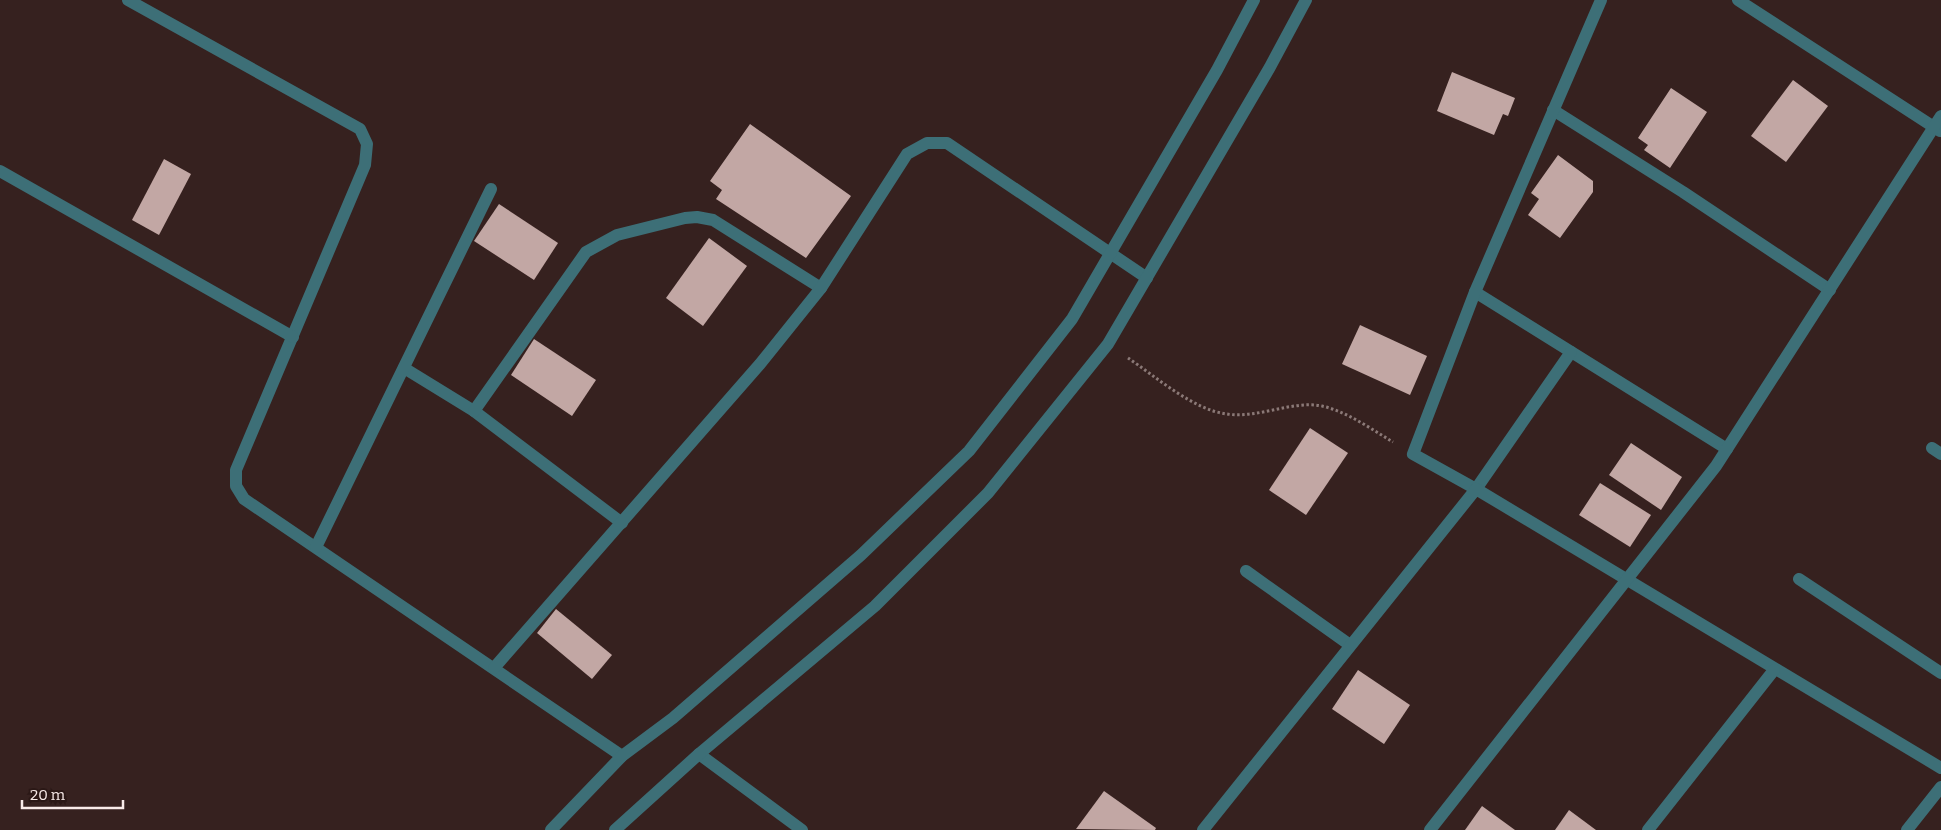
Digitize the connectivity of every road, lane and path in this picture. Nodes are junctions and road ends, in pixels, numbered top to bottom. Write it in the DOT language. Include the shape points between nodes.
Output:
graph roads {
  1 [pos="128,0"];
  2 [pos="1254,0"];
  3 [pos="1306,0"];
  4 [pos="1600,0"];
  5 [pos="1738,0"];
  6 [pos="1553,110"];
  7 [pos="1939,125"];
  8 [pos="0,171"];
  9 [pos="491,189"];
  10 [pos="1110,254"];
  11 [pos="1147,278"];
  12 [pos="821,288"];
  13 [pos="1830,290"];
  14 [pos="1475,292"];
  15 [pos="293,337"];
  16 [pos="1108,344"];
  17 [pos="1571,352"];
  18 [pos="404,368"];
  19 [pos="474,411"];
  20 [pos="1727,449"];
  21 [pos="1413,454"];
  22 [pos="1476,489"];
  23 [pos="622,523"];
  24 [pos="316,548"];
  25 [pos="1246,571"];
  26 [pos="1799,579"];
  27 [pos="1625,580"];
  28 [pos="1350,645"];
  29 [pos="494,668"];
  30 [pos="1774,670"];
  31 [pos="1941,673"];
  32 [pos="699,754"];
  33 [pos="622,756"];
  34 [pos="1941,768"];
  35 [pos="1941,787"];
  36 [pos="551,830"];
  37 [pos="615,830"];
  38 [pos="802,830"];
  39 [pos="1202,830"];
  40 [pos="1430,830"];
  41 [pos="1648,830"];
  42 [pos="1907,830"];
  1 -- 15 [label="street" via="360,129 367,144 365,165"];
  2 -- 10 [label="street"];
  3 -- 11 [label="street"];
  4 -- 6 [label="street"];
  5 -- 7 [label="street"];
  6 -- 13 [label="street"];
  6 -- 14 [label="street"];
  7 -- 13 [label="street"];
  8 -- 15 [label="street"];
  9 -- 18 [label="street"];
  10 -- 11 [label="street"];
  10 -- 12 [label="street" via="947,144 927,144 907,154"];
  10 -- 33 [label="street" via="1072,320 969,451 861,555 673,718"];
  11 -- 16 [label="street"];
  12 -- 19 [label="street" via="713,220 685,218 617,235 586,252"];
  12 -- 23 [label="street" via="760,364"];
  13 -- 20 [label="street"];
  14 -- 17 [label="street"];
  14 -- 21 [label="street"];
  15 -- 24 [label="street" via="236,470 236,486 244,499"];
  16 -- 21 [label="path" via="1186,398 1211,410 1248,414 1320,406 1346,414"];
  16 -- 32 [label="street" via="988,493 875,606"];
  17 -- 20 [label="street"];
  17 -- 22 [label="street"];
  18 -- 19 [label="street"];
  18 -- 24 [label="street"];
  19 -- 23 [label="street"];
  20 -- 27 [label="street"];
  21 -- 22 [label="street"];
  22 -- 27 [label="street"];
  22 -- 28 [label="street"];
  23 -- 29 [label="street"];
  24 -- 29 [label="street"];
  25 -- 28 [label="street"];
  26 -- 31 [label="street"];
  27 -- 30 [label="street"];
  27 -- 40 [label="street"];
  28 -- 39 [label="street"];
  29 -- 33 [label="street"];
  30 -- 34 [label="street"];
  30 -- 41 [label="street"];
  32 -- 37 [label="street"];
  32 -- 38 [label="street"];
  33 -- 36 [label="street"];
  35 -- 42 [label="street"];
}
